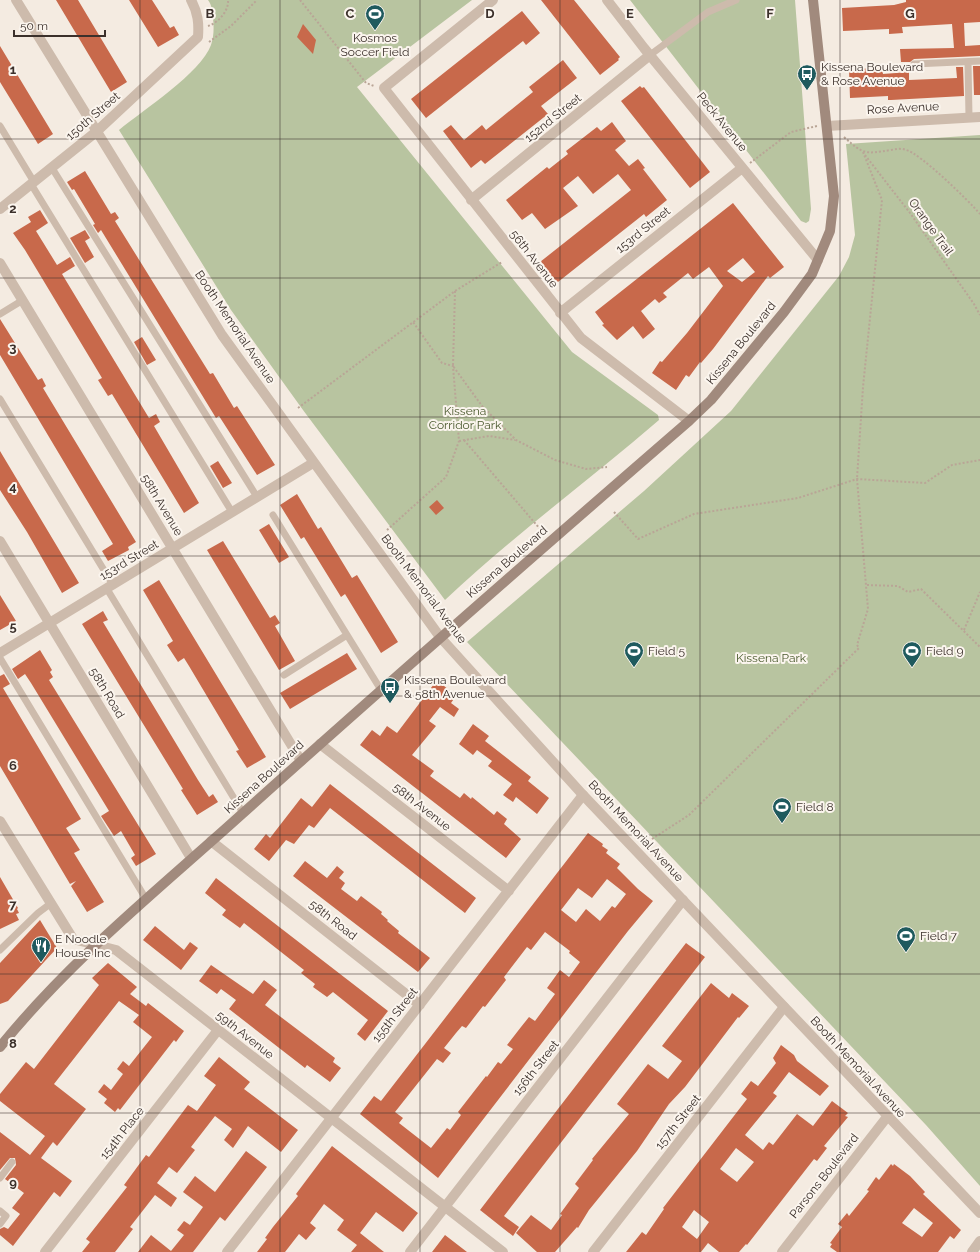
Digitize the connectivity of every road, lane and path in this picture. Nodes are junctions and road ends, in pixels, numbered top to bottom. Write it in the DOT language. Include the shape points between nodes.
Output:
graph roads {
  1 [pos="16,0"];
  2 [pos="191,0"];
  3 [pos="228,0"];
  4 [pos="257,0"];
  5 [pos="300,0"];
  6 [pos="493,0"];
  7 [pos="607,0"];
  8 [pos="736,0"];
  9 [pos="814,0"];
  10 [pos="199,33"];
  11 [pos="209,42"];
  12 [pos="650,55"];
  13 [pos="980,61"];
  14 [pos="968,62"];
  15 [pos="914,64"];
  16 [pos="384,88"];
  17 [pos="970,117"];
  18 [pos="980,117"];
  19 [pos="0,126"];
  20 [pos="827,126"];
  21 [pos="808,127"];
  22 [pos="96,132"];
  23 [pos="844,137"];
  24 [pos="863,152"];
  25 [pos="52,168"];
  26 [pos="742,168"];
  27 [pos="33,183"];
  28 [pos="471,200"];
  29 [pos="0,210"];
  30 [pos="980,214"];
  31 [pos="818,260"];
  32 [pos="502,262"];
  33 [pos="0,263"];
  34 [pos="454,291"];
  35 [pos="23,300"];
  36 [pos="560,313"];
  37 [pos="0,314"];
  38 [pos="980,315"];
  39 [pos="413,322"];
  40 [pos="453,366"];
  41 [pos="0,399"];
  42 [pos="298,408"];
  43 [pos="690,421"];
  44 [pos="464,440"];
  45 [pos="516,440"];
  46 [pos="459,441"];
  47 [pos="980,460"];
  48 [pos="313,463"];
  49 [pos="607,467"];
  50 [pos="857,479"];
  51 [pos="257,497"];
  52 [pos="232,512"];
  53 [pos="614,512"];
  54 [pos="272,515"];
  55 [pos="540,529"];
  56 [pos="387,530"];
  57 [pos="0,541"];
  58 [pos="173,548"];
  59 [pos="867,585"];
  60 [pos="110,587"];
  61 [pos="980,592"];
  62 [pos="50,623"];
  63 [pos="964,630"];
  64 [pos="347,635"];
  65 [pos="440,637"];
  66 [pos="980,647"];
  67 [pos="0,653"];
  68 [pos="0,658"];
  69 [pos="284,675"];
  70 [pos="381,690"];
  71 [pos="320,744"];
  72 [pos="301,760"];
  73 [pos="583,795"];
  74 [pos="244,813"];
  75 [pos="0,821"];
  76 [pos="652,839"];
  77 [pos="212,841"];
  78 [pos="191,858"];
  79 [pos="509,891"];
  80 [pos="146,899"];
  81 [pos="683,900"];
  82 [pos="50,904"];
  83 [pos="96,945"];
  84 [pos="0,950"];
  85 [pos="420,1005"];
  86 [pos="784,1007"];
  87 [pos="218,1030"];
  88 [pos="0,1047"];
  89 [pos="887,1117"];
  90 [pos="332,1119"];
  91 [pos="12,1162"];
  92 [pos="0,1178"];
  93 [pos="445,1207"];
  94 [pos="0,1211"];
  95 [pos="980,1213"];
  96 [pos="0,1224"];
  97 [pos="980,1241"];
  98 [pos="45,1252"];
  99 [pos="228,1252"];
  100 [pos="410,1252"];
  101 [pos="503,1252"];
  102 [pos="593,1252"];
  103 [pos="782,1252"];
  104 [pos="972,1252"];
  1 -- 22 [label="street, Booth Memorial Avenue"];
  2 -- 10 [label="street" via="197,10"];
  3 -- 10 [label="path" via="222,17"];
  4 -- 11 [label="path" via="232,26"];
  5 -- 16 [label="path" via="366,83"];
  6 -- 16 [label="street"];
  7 -- 12 [label="street, Peck Avenue"];
  8 -- 12 [label="lane" via="708,12"];
  9 -- 20 [label="main road, Kissena Boulevard"];
  10 -- 22 [label="street, 150th Street"];
  12 -- 26 [label="street, Peck Avenue"];
  12 -- 28 [label="street, 152nd Street"];
  13 -- 14 [label="lane"];
  14 -- 15 [label="lane"];
  14 -- 17 [label="lane"];
  16 -- 28 [label="street, 56th Avenue"];
  17 -- 18 [label="street, Rose Avenue"];
  17 -- 20 [label="street, Rose Avenue"];
  19 -- 27 [label="lane"];
  20 -- 31 [label="main road, Kissena Boulevard" via="834,196 830,231"];
  21 -- 26 [label="path" via="791,132"];
  22 -- 25 [label="street, 150th Street"];
  22 -- 48 [label="street, Booth Memorial Avenue" via="222,335"];
  23 -- 24 [label="path, Orange Trail"];
  24 -- 30 [label="path" via="900,149 909,151"];
  24 -- 38 [label="path, Orange Trail" via="910,212"];
  24 -- 50 [label="path" via="882,200 862,387"];
  25 -- 27 [label="street, 150th Street"];
  25 -- 51 [label="lane"];
  26 -- 31 [label="street, Peck Avenue"];
  26 -- 36 [label="street, 153rd Street"];
  27 -- 29 [label="street, 150th Street"];
  27 -- 52 [label="lane"];
  28 -- 36 [label="street, 56th Avenue"];
  31 -- 43 [label="main road, Kissena Boulevard" via="812,274 784,312 712,400"];
  32 -- 34 [label="path"];
  33 -- 35 [label="street, 58th Avenue"];
  34 -- 39 [label="path"];
  34 -- 40 [label="path"];
  35 -- 37 [label="lane"];
  35 -- 58 [label="street, 58th Avenue"];
  36 -- 43 [label="street, 56th Avenue" via="581,338"];
  39 -- 40 [label="path" via="442,363"];
  39 -- 42 [label="path"];
  40 -- 45 [label="path" via="482,406"];
  40 -- 46 [label="path"];
  41 -- 60 [label="lane"];
  43 -- 65 [label="main road, Kissena Boulevard"];
  44 -- 45 [label="path" via="489,436"];
  44 -- 46 [label="path"];
  44 -- 55 [label="path"];
  45 -- 49 [label="path" via="555,460 586,469"];
  46 -- 56 [label="path" via="446,477"];
  47 -- 50 [label="path" via="952,465 924,483"];
  48 -- 51 [label="street, 153rd Street"];
  48 -- 65 [label="street, Booth Memorial Avenue"];
  50 -- 53 [label="path" via="798,498 694,514 638,539"];
  50 -- 59 [label="path"];
  51 -- 52 [label="street, 153rd Street"];
  52 -- 58 [label="street, 153rd Street"];
  54 -- 64 [label="lane"];
  57 -- 62 [label="street, 58th Road"];
  58 -- 60 [label="street, 153rd Street"];
  58 -- 72 [label="street, 58th Avenue"];
  59 -- 63 [label="path" via="898,586 908,592 921,590"];
  59 -- 76 [label="path" via="868,609 857,645 859,648 689,815"];
  60 -- 62 [label="street, 153rd Street"];
  60 -- 74 [label="lane"];
  61 -- 63 [label="path"];
  62 -- 67 [label="street, 153rd Street"];
  62 -- 78 [label="street, 58th Road"];
  63 -- 66 [label="path"];
  64 -- 69 [label="lane"];
  64 -- 70 [label="lane"];
  65 -- 70 [label="main road, Kissena Boulevard"];
  65 -- 73 [label="street, Booth Memorial Avenue"];
  68 -- 80 [label="lane"];
  70 -- 71 [label="main road, Kissena Boulevard"];
  71 -- 72 [label="main road, Kissena Boulevard"];
  71 -- 79 [label="street, 58th Avenue"];
  72 -- 74 [label="main road, Kissena Boulevard"];
  73 -- 79 [label="street, 155th Street"];
  73 -- 81 [label="street, Booth Memorial Avenue"];
  74 -- 77 [label="main road, Kissena Boulevard"];
  75 -- 82 [label="street, 59th Avenue"];
  77 -- 78 [label="main road, Kissena Boulevard"];
  77 -- 85 [label="street, 58th Road"];
  78 -- 80 [label="main road, Kissena Boulevard"];
  79 -- 85 [label="street, 155th Street"];
  80 -- 83 [label="main road, Kissena Boulevard"];
  81 -- 86 [label="street, Booth Memorial Avenue"];
  81 -- 93 [label="street, 156th Street"];
  82 -- 83 [label="street, 59th Avenue" via="73,939"];
  82 -- 84 [label="lane"];
  83 -- 87 [label="street, 59th Avenue" via="116,950"];
  83 -- 88 [label="main road, Kissena Boulevard" via="38,1002"];
  85 -- 90 [label="street, 155th Street"];
  86 -- 89 [label="street, Booth Memorial Avenue"];
  86 -- 102 [label="street, 157th Street"];
  87 -- 90 [label="street, 59th Avenue"];
  87 -- 98 [label="street, 154th Place"];
  89 -- 95 [label="street, Booth Memorial Avenue"];
  89 -- 103 [label="street, Parsons Boulevard"];
  90 -- 93 [label="street, 59th Avenue"];
  90 -- 99 [label="street, 155th Street"];
  91 -- 92 [label="lane"];
  93 -- 100 [label="street, 156th Street"];
  93 -- 101 [label="street, 59th Avenue"];
  94 -- 96 [label="lane" via="6,1216"];
  97 -- 104 [label="street"];
}
